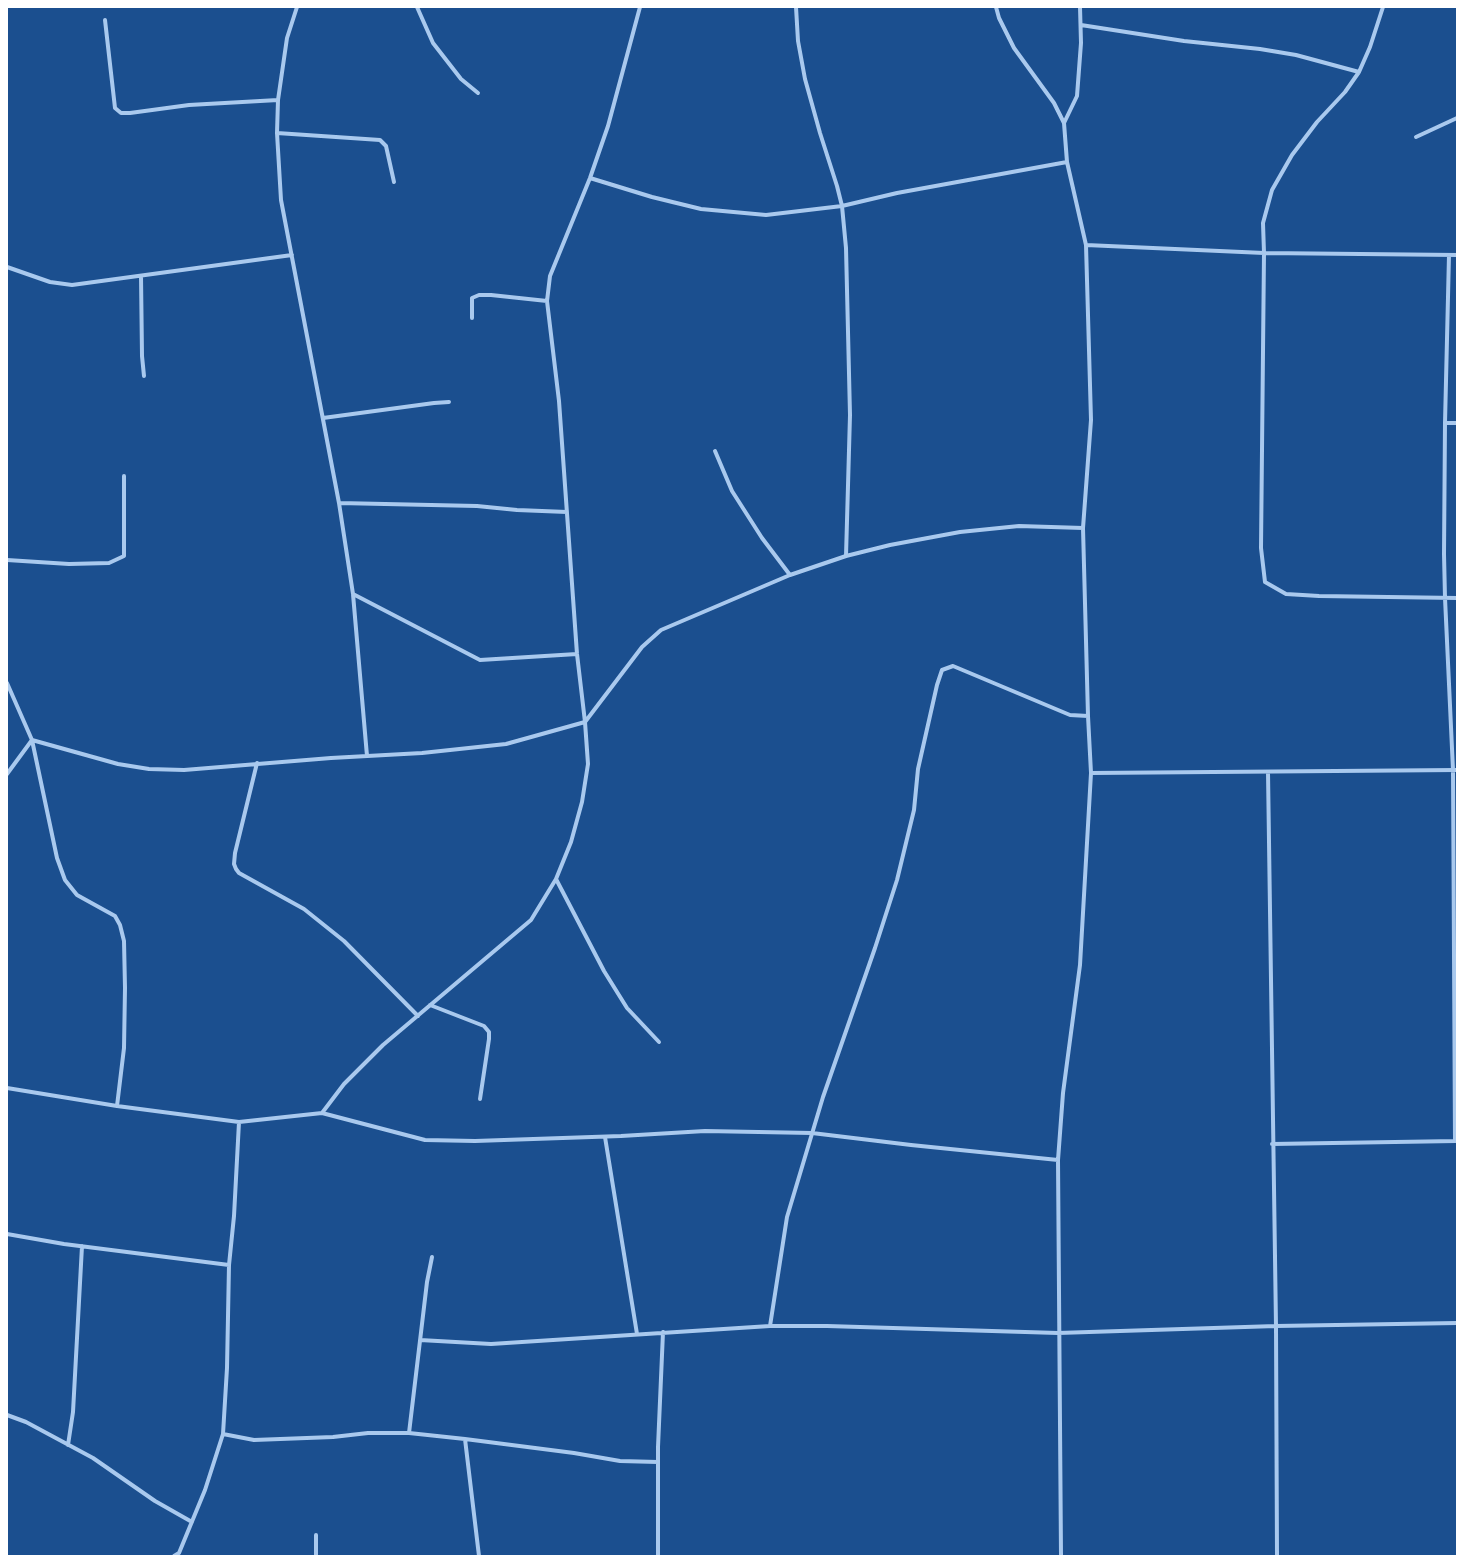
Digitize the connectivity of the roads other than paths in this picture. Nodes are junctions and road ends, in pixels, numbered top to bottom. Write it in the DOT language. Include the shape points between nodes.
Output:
graph roads {
  1 [pos="297,7"];
  2 [pos="417,7"];
  3 [pos="640,7"];
  4 [pos="796,7"];
  5 [pos="996,7"];
  6 [pos="1080,7"];
  7 [pos="1383,7"];
  8 [pos="105,20"];
  9 [pos="1081,25"];
  10 [pos="1359,72"];
  11 [pos="478,93"];
  12 [pos="278,100"];
  13 [pos="1457,118"];
  14 [pos="1064,123"];
  15 [pos="277,133"];
  16 [pos="1416,137"];
  17 [pos="1068,162"];
  18 [pos="590,178"];
  19 [pos="394,182"];
  20 [pos="842,206"];
  21 [pos="1086,245"];
  22 [pos="1264,253"];
  23 [pos="292,255"];
  24 [pos="1449,255"];
  25 [pos="1457,255"];
  26 [pos="7,267"];
  27 [pos="140,276"];
  28 [pos="547,301"];
  29 [pos="472,318"];
  30 [pos="144,376"];
  31 [pos="449,402"];
  32 [pos="323,418"];
  33 [pos="1445,423"];
  34 [pos="1457,423"];
  35 [pos="715,451"];
  36 [pos="124,476"];
  37 [pos="339,503"];
  38 [pos="568,512"];
  39 [pos="1083,528"];
  40 [pos="846,556"];
  41 [pos="7,560"];
  42 [pos="790,575"];
  43 [pos="353,594"];
  44 [pos="1445,598"];
  45 [pos="1457,598"];
  46 [pos="577,654"];
  47 [pos="7,683"];
  48 [pos="1088,716"];
  49 [pos="585,722"];
  50 [pos="32,740"];
  51 [pos="367,756"];
  52 [pos="257,763"];
  53 [pos="1455,770"];
  54 [pos="1268,772"];
  55 [pos="1091,773"];
  56 [pos="7,774"];
  57 [pos="556,879"];
  58 [pos="1456,954"];
  59 [pos="430,1005"];
  60 [pos="418,1016"];
  61 [pos="659,1042"];
  62 [pos="7,1088"];
  63 [pos="480,1098"];
  64 [pos="118,1106"];
  65 [pos="322,1113"];
  66 [pos="239,1122"];
  67 [pos="812,1133"];
  68 [pos="605,1137"];
  69 [pos="1456,1141"];
  70 [pos="1272,1144"];
  71 [pos="1058,1160"];
  72 [pos="7,1234"];
  73 [pos="82,1246"];
  74 [pos="432,1257"];
  75 [pos="229,1265"];
  76 [pos="1457,1323"];
  77 [pos="770,1326"];
  78 [pos="1276,1326"];
  79 [pos="663,1332"];
  80 [pos="1058,1333"];
  81 [pos="637,1334"];
  82 [pos="420,1340"];
  83 [pos="7,1415"];
  84 [pos="409,1433"];
  85 [pos="223,1434"];
  86 [pos="465,1439"];
  87 [pos="68,1445"];
  88 [pos="658,1462"];
  89 [pos="192,1522"];
  90 [pos="316,1535"];
  91 [pos="179,1553"];
  92 [pos="174,1556"];
  93 [pos="183,1556"];
  94 [pos="316,1556"];
  95 [pos="479,1556"];
  96 [pos="658,1556"];
  97 [pos="1061,1556"];
  98 [pos="1277,1556"];
  1 -- 12 [label="street" via="287,38"];
  2 -- 11 [label="street" via="433,43 461,79"];
  3 -- 18 [label="street" via="608,126"];
  4 -- 20 [label="street" via="798,41 805,79"];
  5 -- 14 [label="street" via="1014,48 1054,103"];
  6 -- 9 [label="street"];
  7 -- 10 [label="street" via="1370,48"];
  8 -- 12 [label="street" via="115,108 121,113 189,105"];
  9 -- 10 [label="street" via="1184,41 1267,50"];
  9 -- 14 [label="street" via="1077,96"];
  10 -- 22 [label="street" via="1292,155 1272,190 1263,223"];
  12 -- 15 [label="street"];
  13 -- 16 [label="street"];
  14 -- 17 [label="street"];
  15 -- 19 [label="street" via="380,140 386,146"];
  15 -- 23 [label="street" via="281,200"];
  17 -- 20 [label="street" via="897,193"];
  17 -- 21 [label="street"];
  18 -- 20 [label="street" via="701,209 766,215"];
  18 -- 28 [label="street" via="550,276"];
  20 -- 40 [label="street" via="846,256 850,415"];
  21 -- 22 [label="street"];
  21 -- 39 [label="street" via="1091,420"];
  22 -- 24 [label="street"];
  22 -- 44 [label="street" via="1260,548 1265,582 1286,594"];
  23 -- 27 [label="street"];
  23 -- 32 [label="street"];
  24 -- 25 [label="street"];
  24 -- 33 [label="street"];
  26 -- 27 [label="street" via="50,282 72,284"];
  27 -- 30 [label="street"];
  28 -- 29 [label="street" via="491,294 479,295 472,298"];
  28 -- 38 [label="street" via="560,401"];
  31 -- 32 [label="street"];
  32 -- 37 [label="street"];
  33 -- 34 [label="street"];
  33 -- 44 [label="street"];
  35 -- 42 [label="street" via="732,491 762,538"];
  36 -- 41 [label="street" via="124,556 109,563 69,564"];
  37 -- 38 [label="street" via="477,506"];
  37 -- 43 [label="street"];
  38 -- 46 [label="street"];
  39 -- 40 [label="street" via="1019,526 960,532"];
  39 -- 48 [label="street"];
  40 -- 42 [label="street"];
  42 -- 49 [label="street" via="661,630 642,647"];
  43 -- 46 [label="street" via="480,660"];
  43 -- 51 [label="street"];
  44 -- 45 [label="street"];
  44 -- 53 [label="street"];
  46 -- 49 [label="street"];
  47 -- 50 [label="street"];
  48 -- 55 [label="street"];
  48 -- 67 [label="street" via="1070,716 953,666 942,670 918,769 914,810 897,880"];
  49 -- 51 [label="street" via="506,744"];
  49 -- 57 [label="street" via="588,764 582,802"];
  50 -- 52 [label="street" via="118,764 149,769 184,770"];
  50 -- 56 [label="street"];
  50 -- 64 [label="street" via="57,858 65,880 77,895 115,916 124,941 125,1033"];
  51 -- 52 [label="street"];
  52 -- 60 [label="street" via="235,853 236,869 240,874 304,908 344,941"];
  53 -- 54 [label="street"];
  53 -- 58 [label="street"];
  54 -- 55 [label="street"];
  54 -- 70 [label="street"];
  55 -- 71 [label="street" via="1080,965 1063,1092"];
  57 -- 59 [label="street" via="531,920"];
  57 -- 61 [label="street" via="604,971 627,1008"];
  58 -- 69 [label="street"];
  59 -- 60 [label="street"];
  59 -- 63 [label="street" via="484,1026 488,1032"];
  60 -- 65 [label="street" via="344,1084"];
  62 -- 64 [label="street"];
  64 -- 66 [label="street"];
  65 -- 66 [label="street"];
  65 -- 68 [label="street" via="425,1140"];
  66 -- 75 [label="street"];
  67 -- 68 [label="street" via="705,1131"];
  67 -- 71 [label="street"];
  67 -- 77 [label="street" via="786,1217"];
  68 -- 81 [label="street"];
  69 -- 70 [label="street"];
  70 -- 78 [label="street"];
  71 -- 80 [label="street"];
  72 -- 73 [label="street"];
  73 -- 75 [label="street"];
  73 -- 87 [label="street" via="73,1412"];
  74 -- 82 [label="street"];
  75 -- 85 [label="street"];
  76 -- 78 [label="street"];
  77 -- 79 [label="street"];
  77 -- 80 [label="street"];
  78 -- 80 [label="street"];
  78 -- 98 [label="street"];
  79 -- 81 [label="street"];
  79 -- 88 [label="street"];
  80 -- 97 [label="street"];
  81 -- 82 [label="street" via="491,1344"];
  82 -- 84 [label="street"];
  83 -- 87 [label="street" via="26,1422"];
  84 -- 85 [label="street" via="254,1440"];
  84 -- 86 [label="street"];
  85 -- 89 [label="street"];
  86 -- 88 [label="street" via="620,1461"];
  86 -- 95 [label="street"];
  87 -- 89 [label="street" via="93,1458 155,1501"];
  88 -- 96 [label="street"];
  89 -- 91 [label="street"];
  90 -- 94 [label="street"];
  91 -- 92 [label="street"];
  91 -- 93 [label="street"];
}
